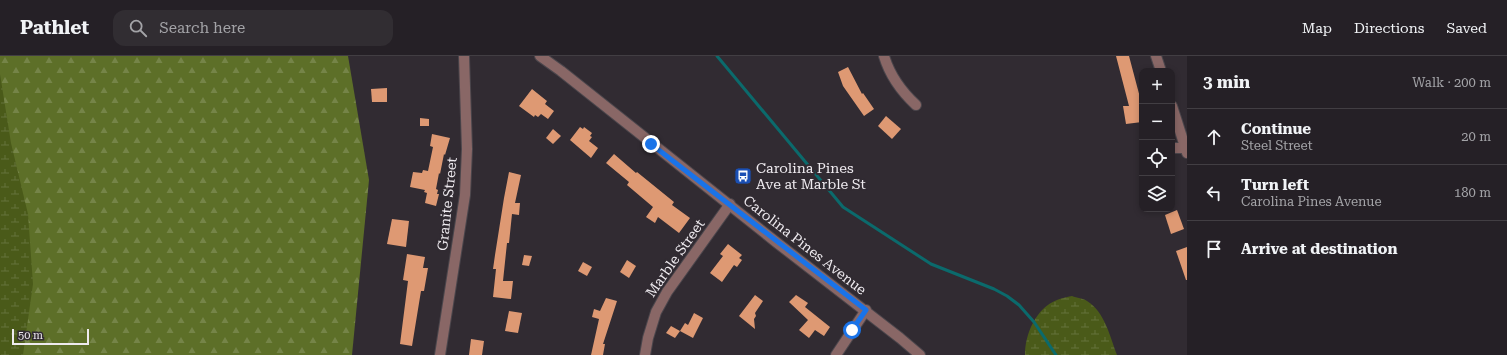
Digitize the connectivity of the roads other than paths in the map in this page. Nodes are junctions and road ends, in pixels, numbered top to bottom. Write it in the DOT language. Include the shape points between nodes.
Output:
graph roads {
  1 [pos="464,56"];
  2 [pos="540,56"];
  3 [pos="884,56"];
  4 [pos="1156,56"];
  5 [pos="1160,68"];
  6 [pos="916,105"];
  7 [pos="1175,116"];
  8 [pos="1175,149"];
  9 [pos="1186,151"];
  10 [pos="730,204"];
  11 [pos="866,310"];
  12 [pos="440,355"];
  13 [pos="645,355"];
  14 [pos="836,355"];
  15 [pos="920,355"];
  1 -- 12 [label="street, Granite Street" via="467,149 465,195"];
  2 -- 10 [label="street, Carolina Pines Avenue"];
  3 -- 6 [label="street" via="901,91"];
  4 -- 5 [label="street"];
  7 -- 9 [label="street"];
  8 -- 9 [label="street"];
  10 -- 11 [label="street, Carolina Pines Avenue"];
  10 -- 13 [label="street, Marble Street" via="667,292 656,312"];
  11 -- 14 [label="street"];
  11 -- 15 [label="street, Carolina Pines Avenue"];
}
